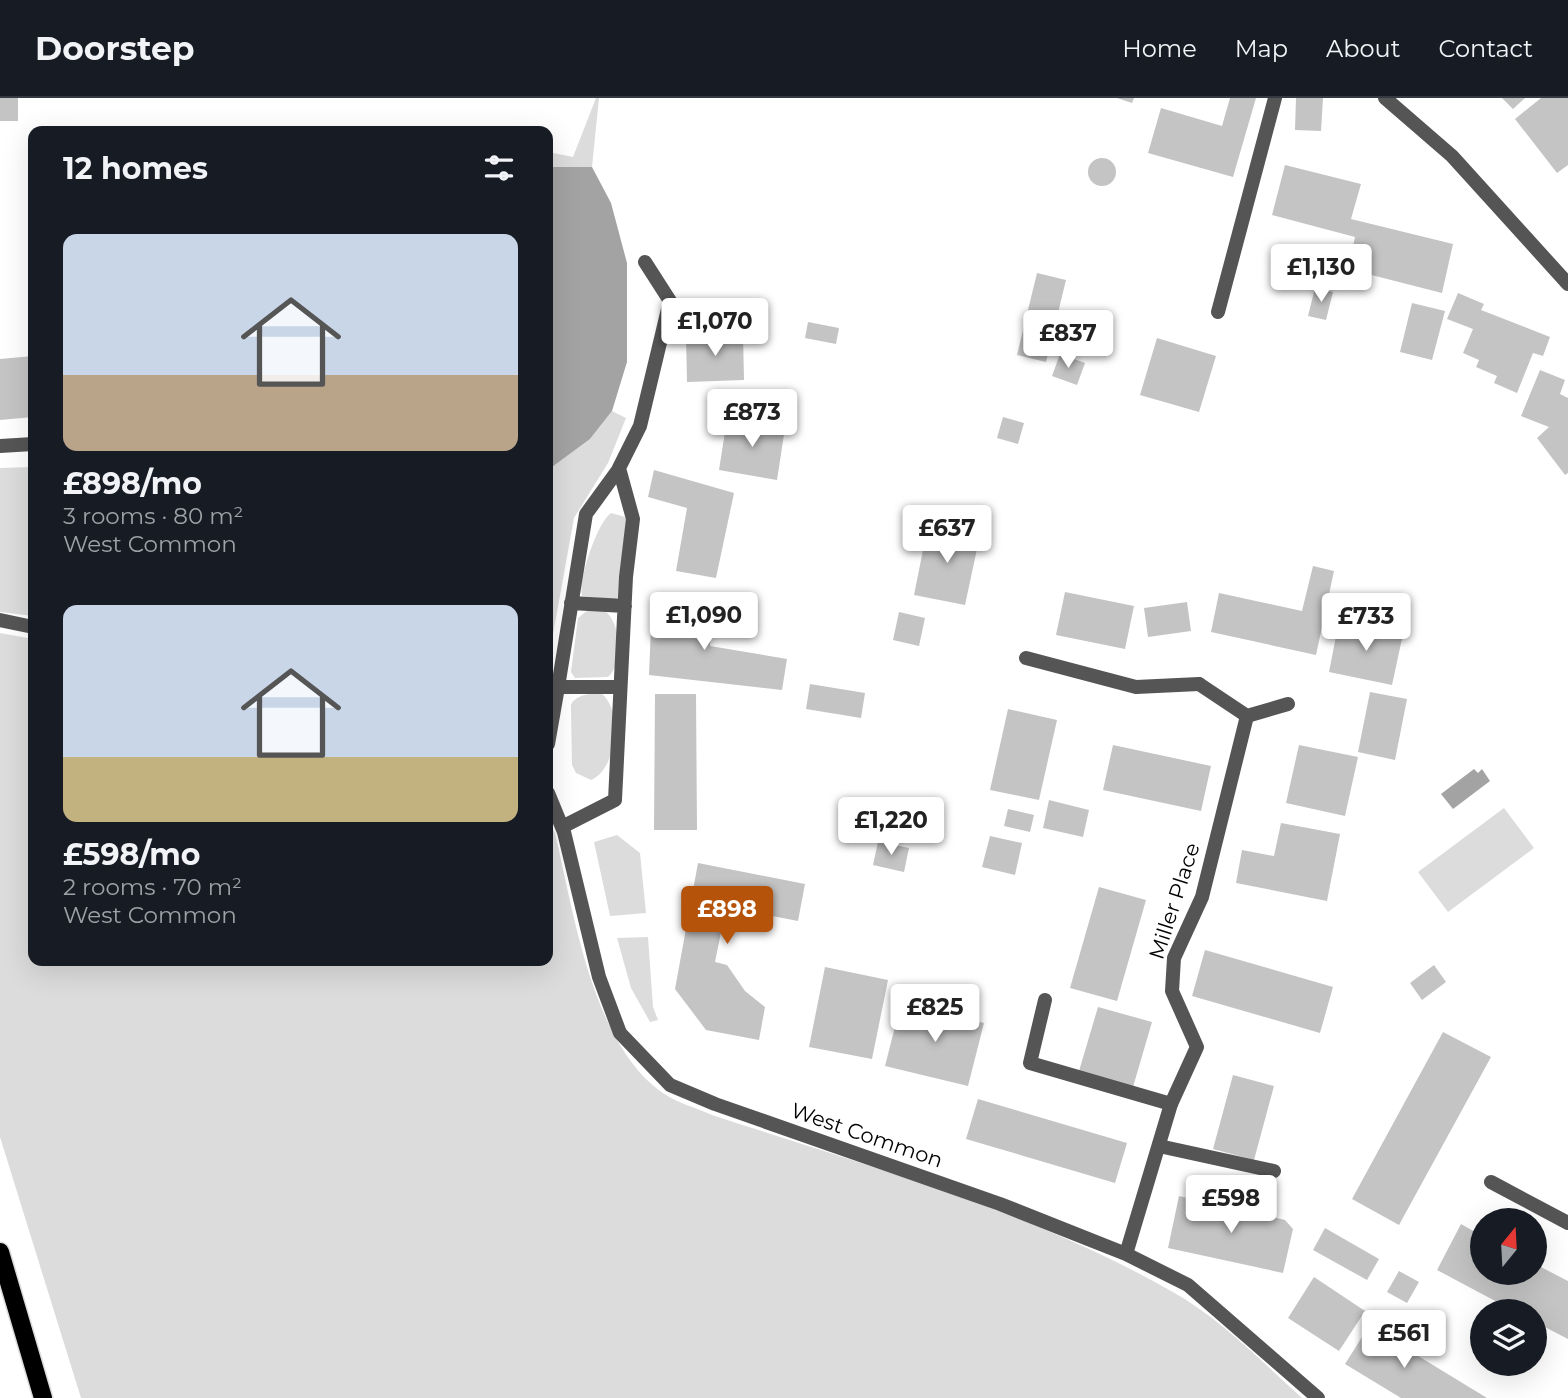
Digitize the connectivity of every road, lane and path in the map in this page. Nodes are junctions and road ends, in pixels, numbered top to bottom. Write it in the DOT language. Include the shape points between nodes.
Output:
graph roads {
  1 [pos="1275,98"];
  2 [pos="1385,98"];
  3 [pos="645,262"];
  4 [pos="1568,284"];
  5 [pos="1218,312"];
  6 [pos="28,444"];
  7 [pos="0,446"];
  8 [pos="619,468"];
  9 [pos="571,603"];
  10 [pos="625,606"];
  11 [pos="0,620"];
  12 [pos="28,626"];
  13 [pos="1026,658"];
  14 [pos="620,687"];
  15 [pos="553,690"];
  16 [pos="1288,704"];
  17 [pos="1247,716"];
  18 [pos="553,805"];
  19 [pos="562,827"];
  20 [pos="1045,1000"];
  21 [pos="1171,1104"];
  22 [pos="1159,1146"];
  23 [pos="1274,1171"];
  24 [pos="1491,1182"];
  25 [pos="1568,1223"];
  26 [pos="0,1252"];
  27 [pos="1126,1254"];
  28 [pos="43,1398"];
  29 [pos="1318,1398"];
  1 -- 5 [label="street"];
  2 -- 4 [label="street" via="1452,156"];
  3 -- 8 [label="street" via="670,301 640,426"];
  6 -- 7 [label="street"];
  8 -- 9 [label="street" via="586,514"];
  8 -- 10 [label="street" via="633,519"];
  9 -- 10 [label="street"];
  9 -- 15 [label="street"];
  10 -- 14 [label="street"];
  11 -- 12 [label="street"];
  13 -- 17 [label="street" via="1136,687 1199,684"];
  14 -- 15 [label="street"];
  14 -- 19 [label="street" via="615,800"];
  16 -- 17 [label="street"];
  17 -- 21 [label="street, Miller Place" via="1202,897 1174,958 1172,991 1196,1046"];
  18 -- 19 [label="street, West Common"];
  19 -- 27 [label="street, West Common" via="599,977 620,1033 670,1085"];
  20 -- 21 [label="street" via="1030,1063"];
  21 -- 22 [label="street, Miller Place"];
  22 -- 23 [label="street"];
  22 -- 27 [label="street, Miller Place"];
  24 -- 25 [label="street"];
  26 -- 28 [label="main road"];
  27 -- 29 [label="street, West Common" via="1188,1285"];
}
